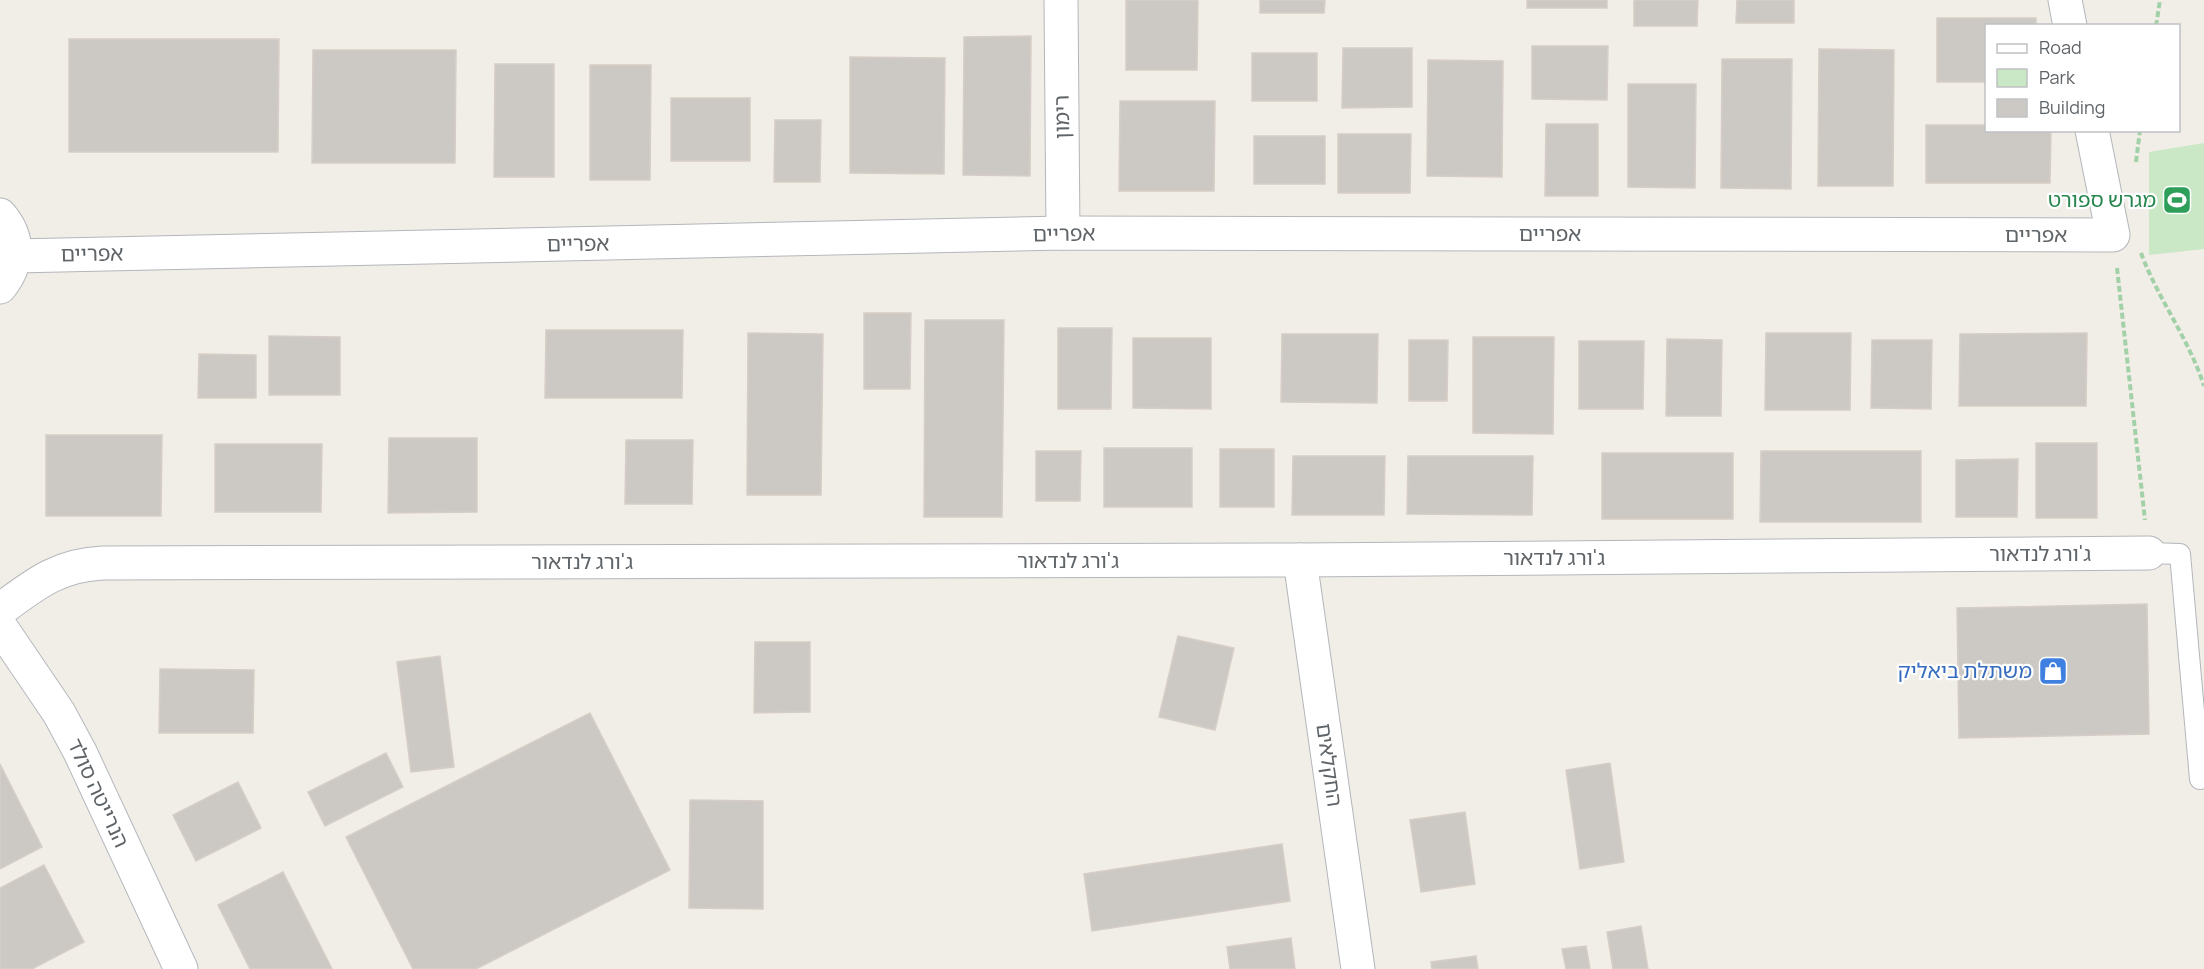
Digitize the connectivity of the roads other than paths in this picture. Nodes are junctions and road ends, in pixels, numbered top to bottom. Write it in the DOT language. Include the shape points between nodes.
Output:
graph roads {
  1 [pos="1060,0"];
  2 [pos="2065,0"];
  3 [pos="2070,24"];
  4 [pos="2093,132"];
  5 [pos="0,215"];
  6 [pos="1063,233"];
  7 [pos="15,256"];
  8 [pos="0,287"];
  9 [pos="2149,554"];
  10 [pos="1300,560"];
  11 [pos="0,610"];
  12 [pos="0,626"];
  13 [pos="2200,779"];
  14 [pos="181,969"];
  15 [pos="1358,969"];
  1 -- 6 [label="street, רימון"];
  2 -- 3 [label="street"];
  4 -- 6 [label="street, אפריים" via="2125,239"];
  5 -- 7 [label="street" via="12,233"];
  6 -- 7 [label="street, אפריים"];
  7 -- 8 [label="street" via="11,272"];
  9 -- 10 [label="street, ג'ורג לנדאור"];
  9 -- 13 [label="lane" via="2180,554"];
  10 -- 11 [label="street, ג'ורג לנדאור" via="77,564 54,573"];
  10 -- 15 [label="street, החקלאים"];
  12 -- 14 [label="street, הנרייטה סולד" via="59,713 80,752"];
}
